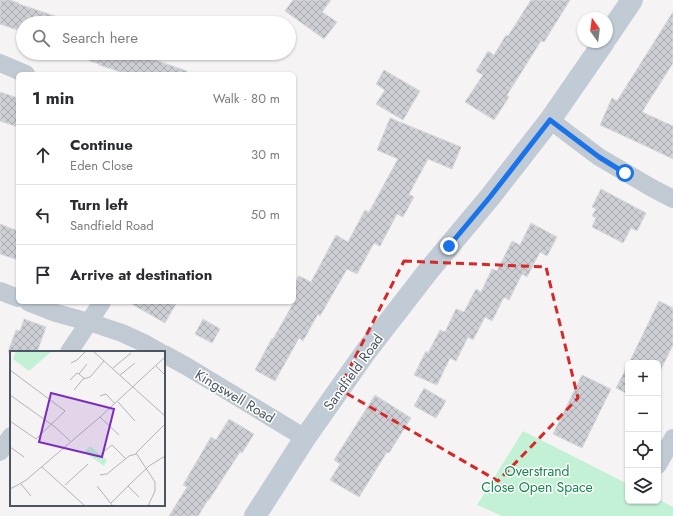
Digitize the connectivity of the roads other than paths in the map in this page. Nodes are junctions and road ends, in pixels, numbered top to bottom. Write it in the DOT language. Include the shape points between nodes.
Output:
graph roads {
  1 [pos="632,0"];
  2 [pos="613,28"];
  3 [pos="600,48"];
  4 [pos="0,64"];
  5 [pos="21,72"];
  6 [pos="550,120"];
  7 [pos="673,198"];
  8 [pos="0,290"];
  9 [pos="16,297"];
  10 [pos="33,304"];
  11 [pos="101,304"];
  12 [pos="89,322"];
  13 [pos="70,351"];
  14 [pos="158,351"];
  15 [pos="165,355"];
  16 [pos="10,437"];
  17 [pos="305,438"];
  18 [pos="667,440"];
  19 [pos="0,452"];
  20 [pos="661,456"];
  21 [pos="255,516"];
  1 -- 2 [label="street"];
  3 -- 6 [label="street, Sandfield Road"];
  4 -- 5 [label="street"];
  6 -- 7 [label="street" via="599,157"];
  6 -- 17 [label="street, Sandfield Road" via="367,350"];
  8 -- 9 [label="street"];
  10 -- 12 [label="street"];
  11 -- 12 [label="street"];
  12 -- 13 [label="street"];
  12 -- 14 [label="street" via="122,333"];
  15 -- 17 [label="street, Kingswell Road"];
  16 -- 19 [label="street"];
  17 -- 21 [label="street, Sandfield Road"];
  18 -- 20 [label="street"];
}
